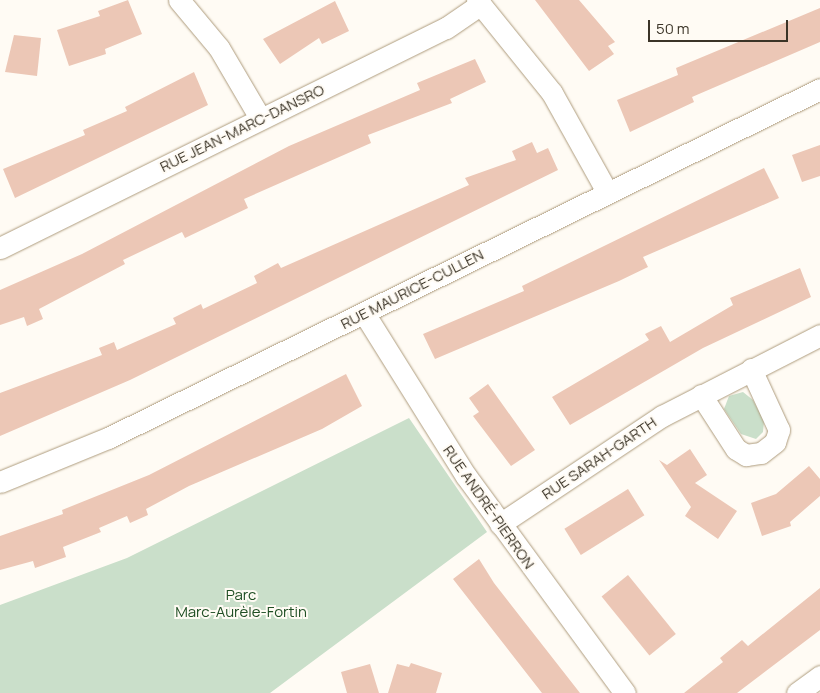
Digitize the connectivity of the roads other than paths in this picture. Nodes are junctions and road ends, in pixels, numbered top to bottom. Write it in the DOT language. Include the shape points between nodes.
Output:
graph roads {
  1 [pos="179,0"];
  2 [pos="479,2"];
  3 [pos="820,89"];
  4 [pos="260,118"];
  5 [pos="607,192"];
  6 [pos="0,248"];
  7 [pos="364,313"];
  8 [pos="820,335"];
  9 [pos="751,369"];
  10 [pos="701,396"];
  11 [pos="0,482"];
  12 [pos="500,524"];
  13 [pos="820,676"];
  14 [pos="625,693"];
  15 [pos="797,693"];
  1 -- 4 [label="street" via="219,48"];
  2 -- 4 [label="street, RUE JEAN-MARC-DANSRO" via="446,28"];
  2 -- 5 [label="street, RUE JEAN-MARC-DANSRO" via="552,93"];
  3 -- 5 [label="street, RUE MAURICE-CULLEN"];
  4 -- 6 [label="street, RUE JEAN-MARC-DANSRO"];
  5 -- 7 [label="street, RUE MAURICE-CULLEN"];
  7 -- 11 [label="street, RUE MAURICE-CULLEN" via="108,438"];
  7 -- 12 [label="street, RUE ANDRÉ-PIERRON" via="408,389"];
  8 -- 9 [label="street, RUE SARAH-GARTH"];
  9 -- 10 [label="street, RUE SARAH-GARTH"];
  9 -- 10 [label="street" via="779,430 775,442 761,453 746,454 736,449"];
  10 -- 12 [label="street, RUE SARAH-GARTH" via="655,420"];
  12 -- 14 [label="street, RUE ANDRÉ-PIERRON"];
  13 -- 15 [label="street"];
}
